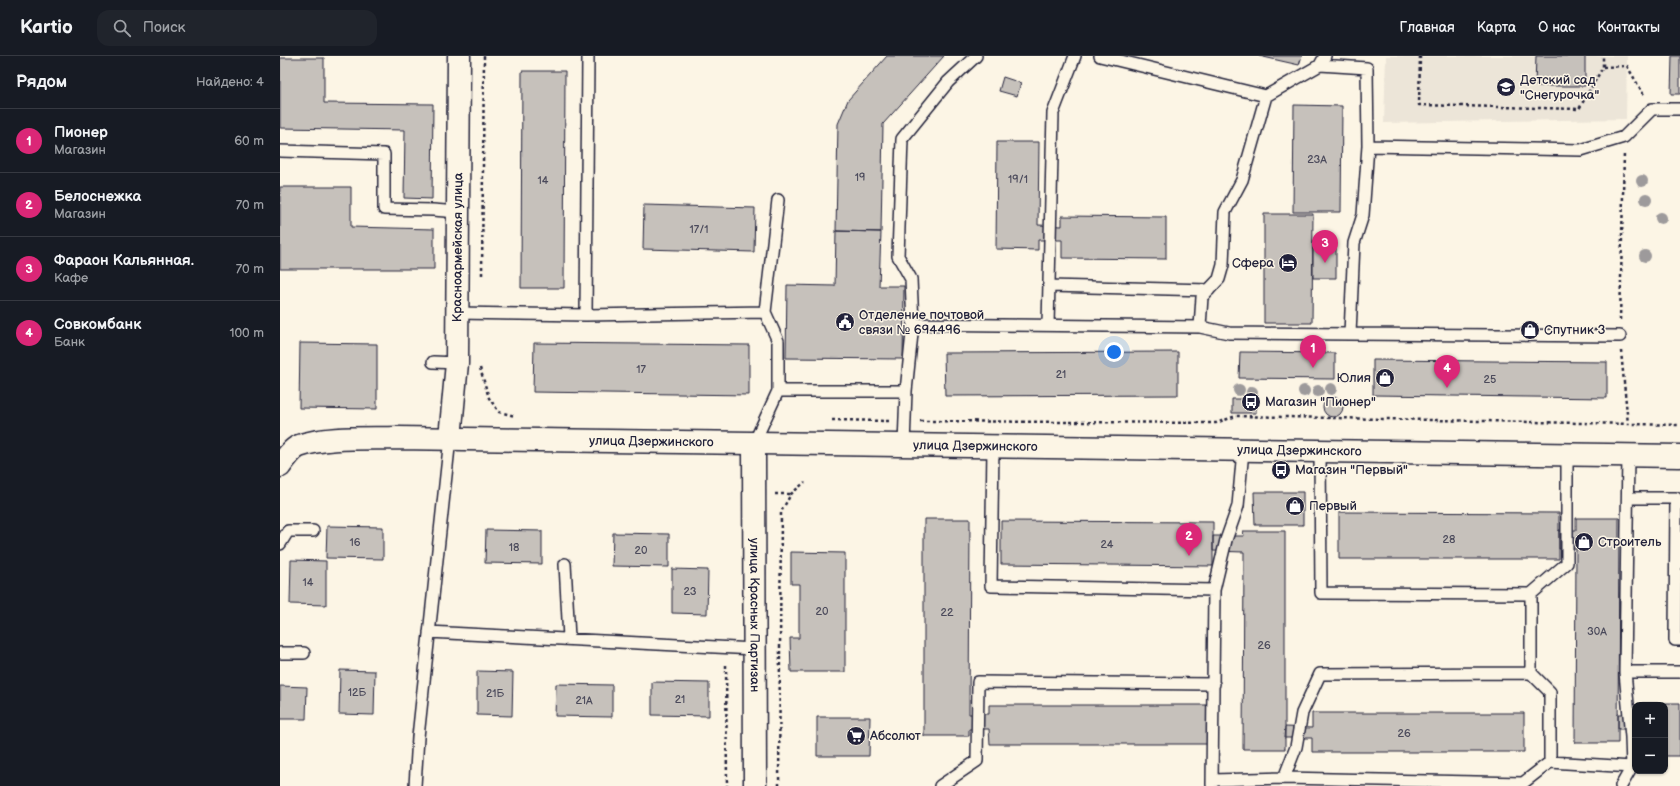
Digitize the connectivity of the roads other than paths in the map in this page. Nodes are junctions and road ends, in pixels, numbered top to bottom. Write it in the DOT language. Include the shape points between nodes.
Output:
graph roads {
  1 [pos="459,56"];
  2 [pos="588,56"];
  3 [pos="976,56"];
  4 [pos="1075,56"];
  5 [pos="1100,56"];
  6 [pos="1323,61"];
  7 [pos="1266,96"];
  8 [pos="1680,109"];
  9 [pos="1368,146"];
  10 [pos="280,151"];
  11 [pos="778,200"];
  12 [pos="458,212"];
  13 [pos="1049,286"];
  14 [pos="1209,290"];
  15 [pos="765,312"];
  16 [pos="458,313"];
  17 [pos="586,315"];
  18 [pos="913,324"];
  19 [pos="1048,325"];
  20 [pos="1200,327"];
  21 [pos="1350,334"];
  22 [pos="1620,336"];
  23 [pos="432,362"];
  24 [pos="457,363"];
  25 [pos="778,391"];
  26 [pos="906,391"];
  27 [pos="450,438"];
  28 [pos="754,444"];
  29 [pos="904,445"];
  30 [pos="993,447"];
  31 [pos="1243,450"];
  32 [pos="1320,451"];
  33 [pos="1567,454"];
  34 [pos="1628,456"];
  35 [pos="1680,456"];
  36 [pos="280,466"];
  37 [pos="1628,498"];
  38 [pos="313,531"];
  39 [pos="280,544"];
  40 [pos="565,564"];
  41 [pos="1214,590"];
  42 [pos="1531,594"];
  43 [pos="429,632"];
  44 [pos="569,638"];
  45 [pos="1680,640"];
  46 [pos="754,649"];
  47 [pos="280,653"];
  48 [pos="304,653"];
  49 [pos="1625,672"];
  50 [pos="1680,672"];
  51 [pos="1530,673"];
  52 [pos="1214,684"];
  53 [pos="1550,762"];
  54 [pos="1632,768"];
  55 [pos="1284,778"];
  56 [pos="1212,783"];
  57 [pos="415,786"];
  58 [pos="755,786"];
  59 [pos="940,786"];
  60 [pos="1621,786"];
  1 -- 12 [label="street, Красноармейская улица"];
  2 -- 17 [label="lane"];
  3 -- 18 [label="lane" via="948,82 902,140 898,256 911,279"];
  4 -- 13 [label="lane" via="1053,113"];
  5 -- 7 [label="lane"];
  6 -- 7 [label="lane"];
  6 -- 9 [label="lane" via="1367,68"];
  7 -- 14 [label="lane" via="1242,180 1225,212 1223,266 1220,279"];
  8 -- 9 [label="lane" via="1652,109 1624,137 1581,150"];
  9 -- 21 [label="lane" via="1363,215 1354,243"];
  10 -- 12 [label="lane" via="384,154 384,209"];
  11 -- 15 [label="lane"];
  12 -- 16 [label="street, Красноармейская улица"];
  13 -- 14 [label="lane"];
  13 -- 19 [label="lane"];
  14 -- 20 [label="lane" via="1202,297"];
  15 -- 17 [label="lane"];
  15 -- 25 [label="lane" via="778,341"];
  16 -- 17 [label="lane"];
  16 -- 24 [label="street, Красноармейская улица"];
  18 -- 19 [label="lane"];
  18 -- 26 [label="lane"];
  19 -- 20 [label="lane"];
  20 -- 21 [label="lane" via="1229,333"];
  21 -- 22 [label="lane"];
  23 -- 24 [label="lane"];
  24 -- 27 [label="street, Красноармейская улица"];
  25 -- 26 [label="lane"];
  25 -- 28 [label="lane"];
  26 -- 29 [label="lane"];
  27 -- 28 [label="street, улица Дзержинского"];
  27 -- 36 [label="street, улица Дзержинского" via="319,441 298,447"];
  27 -- 43 [label="lane"];
  28 -- 29 [label="street, улица Дзержинского"];
  28 -- 46 [label="street, улица Красных Партизан"];
  29 -- 30 [label="street, улица Дзержинского"];
  30 -- 31 [label="street, улица Дзержинского"];
  30 -- 41 [label="lane" via="991,586"];
  31 -- 32 [label="street, улица Дзержинского"];
  31 -- 41 [label="lane" via="1238,506 1226,540"];
  32 -- 33 [label="street, улица Дзержинского"];
  32 -- 42 [label="lane" via="1321,593"];
  33 -- 34 [label="street, улица Дзержинского"];
  33 -- 42 [label="lane" via="1567,563"];
  34 -- 35 [label="street, улица Дзержинского"];
  34 -- 37 [label="lane"];
  37 -- 45 [label="lane" via="1676,498 1675,640"];
  37 -- 49 [label="lane"];
  38 -- 39 [label="lane" via="288,531"];
  40 -- 44 [label="lane"];
  41 -- 52 [label="lane"];
  42 -- 51 [label="lane"];
  43 -- 44 [label="lane"];
  43 -- 57 [label="lane"];
  44 -- 46 [label="lane"];
  46 -- 58 [label="street, улица Красных Партизан"];
  47 -- 48 [label="lane"];
  49 -- 50 [label="lane"];
  49 -- 54 [label="lane"];
  51 -- 53 [label="lane" via="1550,692"];
  51 -- 55 [label="lane" via="1320,674 1302,713 1296,747"];
  52 -- 56 [label="lane"];
  52 -- 59 [label="lane" via="978,682 977,761"];
  53 -- 54 [label="lane"];
  53 -- 55 [label="lane" via="1523,783"];
  54 -- 60 [label="lane"];
  55 -- 56 [label="lane"];
}
